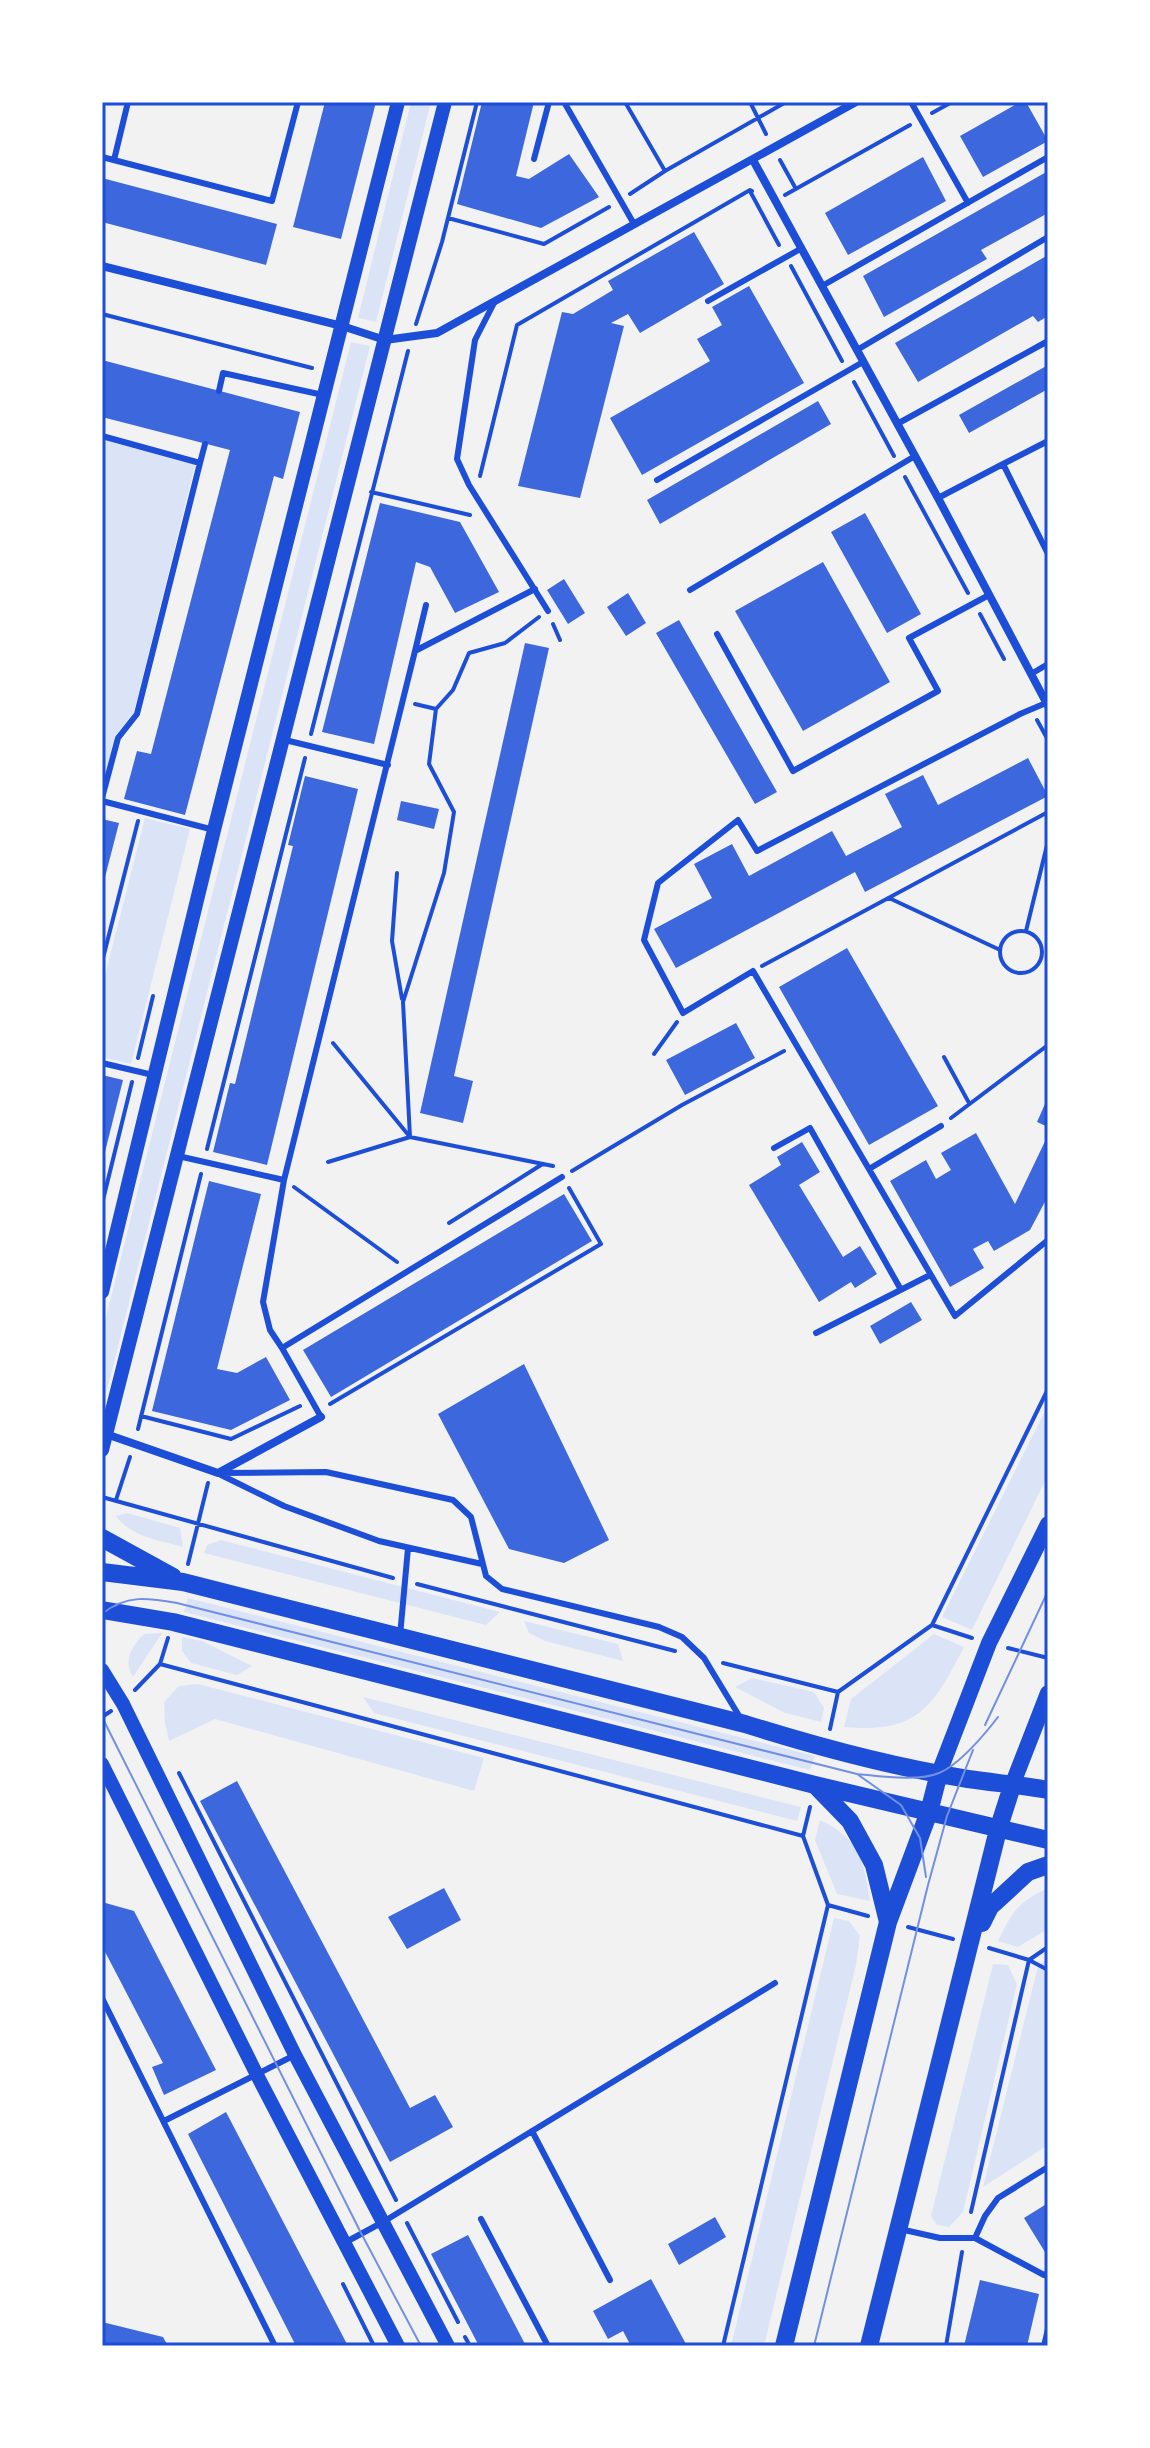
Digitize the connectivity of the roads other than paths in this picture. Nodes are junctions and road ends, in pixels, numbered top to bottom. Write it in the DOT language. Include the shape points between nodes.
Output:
graph roads {
  1 [pos="128,102"];
  2 [pos="298,102"];
  3 [pos="398,102"];
  4 [pos="445,102"];
  5 [pos="549,102"];
  6 [pos="564,102"];
  7 [pos="856,102"];
  8 [pos="911,102"];
  9 [pos="102,157"];
  10 [pos="1048,157"];
  11 [pos="534,159"];
  12 [pos="114,160"];
  13 [pos="753,160"];
  14 [pos="968,203"];
  15 [pos="634,224"];
  16 [pos="1048,237"];
  17 [pos="802,248"];
  18 [pos="102,266"];
  19 [pos="822,286"];
  20 [pos="495,301"];
  21 [pos="708,301"];
  22 [pos="342,326"];
  23 [pos="385,340"];
  24 [pos="1048,341"];
  25 [pos="857,350"];
  26 [pos="863,362"];
  27 [pos="219,391"];
  28 [pos="325,395"];
  29 [pos="897,424"];
  30 [pos="102,436"];
  31 [pos="1048,441"];
  32 [pos="205,444"];
  33 [pos="915,456"];
  34 [pos="200,463"];
  35 [pos="1003,464"];
  36 [pos="657,480"];
  37 [pos="938,498"];
  38 [pos="1047,549"];
  39 [pos="535,589"];
  40 [pos="690,590"];
  41 [pos="989,595"];
  42 [pos="426,605"];
  43 [pos="548,611"];
  44 [pos="717,634"];
  45 [pos="415,651"];
  46 [pos="1048,664"];
  47 [pos="1031,674"];
  48 [pos="1047,705"];
  49 [pos="282,739"];
  50 [pos="388,765"];
  51 [pos="102,800"];
  52 [pos="214,830"];
  53 [pos="102,1063"];
  54 [pos="155,1075"];
  55 [pos="941,1126"];
  56 [pos="774,1148"];
  57 [pos="178,1156"];
  58 [pos="869,1169"];
  59 [pos="562,1177"];
  60 [pos="284,1180"];
  61 [pos="1048,1240"];
  62 [pos="930,1275"];
  63 [pos="900,1288"];
  64 [pos="102,1292"];
  65 [pos="816,1333"];
  66 [pos="282,1348"];
  67 [pos="319,1414"];
  68 [pos="106,1434"];
  69 [pos="102,1450"];
  70 [pos="218,1473"];
  71 [pos="1048,1524"];
  72 [pos="102,1538"];
  73 [pos="408,1548"];
  74 [pos="482,1564"];
  75 [pos="102,1572"];
  76 [pos="183,1582"];
  77 [pos="102,1610"];
  78 [pos="400,1637"];
  79 [pos="102,1670"];
  80 [pos="1048,1693"];
  81 [pos="745,1724"];
  82 [pos="102,1764"];
  83 [pos="939,1773"];
  84 [pos="1013,1783"];
  85 [pos="815,1785"];
  86 [pos="1048,1790"];
  87 [pos="929,1812"];
  88 [pos="998,1830"];
  89 [pos="1048,1840"];
  90 [pos="1048,1865"];
  91 [pos="888,1922"];
  92 [pos="971,1943"];
  93 [pos="775,1983"];
  94 [pos="102,1998"];
  95 [pos="295,2055"];
  96 [pos="257,2075"];
  97 [pos="164,2121"];
  98 [pos="532,2131"];
  99 [pos="1048,2167"];
  100 [pos="481,2219"];
  101 [pos="383,2222"];
  102 [pos="900,2229"];
  103 [pos="975,2238"];
  104 [pos="343,2244"];
  105 [pos="1047,2277"];
  106 [pos="610,2280"];
  107 [pos="1048,2329"];
  108 [pos="275,2346"];
  109 [pos="398,2346"];
  110 [pos="448,2346"];
  111 [pos="548,2346"];
  112 [pos="784,2346"];
  113 [pos="869,2346"];
  114 [pos="1044,2346"];
  1 -- 12 [label="lane"];
  2 -- 12 [label="lane" via="272,201"];
  3 -- 22 [label="street"];
  4 -- 23 [label="street"];
  5 -- 11 [label="lane"];
  6 -- 15 [label="lane"];
  7 -- 13 [label="street"];
  8 -- 14 [label="lane"];
  9 -- 12 [label="lane"];
  10 -- 14 [label="lane"];
  13 -- 15 [label="street"];
  13 -- 17 [label="street"];
  14 -- 19 [label="lane"];
  15 -- 20 [label="street"];
  16 -- 25 [label="lane"];
  17 -- 19 [label="street"];
  17 -- 21 [label="lane"];
  18 -- 22 [label="street"];
  19 -- 25 [label="street"];
  20 -- 23 [label="street" via="437,333"];
  20 -- 39 [label="lane" via="475,340 457,459"];
  22 -- 23 [label="street"];
  22 -- 28 [label="street"];
  23 -- 49 [label="street"];
  24 -- 29 [label="lane"];
  25 -- 26 [label="street"];
  26 -- 29 [label="street"];
  26 -- 36 [label="lane"];
  27 -- 28 [label="lane" via="223,373"];
  28 -- 52 [label="street"];
  29 -- 33 [label="street"];
  30 -- 34 [label="lane"];
  31 -- 35 [label="lane"];
  32 -- 34 [label="lane"];
  33 -- 37 [label="street"];
  33 -- 40 [label="lane"];
  34 -- 51 [label="lane" via="137,714 118,738"];
  35 -- 37 [label="lane"];
  35 -- 38 [label="lane"];
  37 -- 41 [label="street"];
  39 -- 43 [label="lane"];
  39 -- 45 [label="lane"];
  41 -- 44 [label="lane" via="909,638 938,691 793,771"];
  41 -- 47 [label="street"];
  42 -- 45 [label="lane"];
  45 -- 50 [label="lane"];
  46 -- 47 [label="lane"];
  47 -- 48 [label="street"];
  48 -- 58 [label="lane" via="1020,714 757,851 738,820 658,883 644,940 683,1013 753,971"];
  49 -- 50 [label="lane"];
  49 -- 57 [label="street"];
  50 -- 60 [label="lane"];
  51 -- 52 [label="lane"];
  52 -- 54 [label="street"];
  53 -- 54 [label="lane"];
  54 -- 64 [label="street"];
  55 -- 58 [label="lane"];
  56 -- 63 [label="lane" via="810,1128"];
  57 -- 60 [label="lane"];
  57 -- 68 [label="street"];
  58 -- 62 [label="lane"];
  59 -- 66 [label="lane"];
  60 -- 66 [label="lane" via="263,1302 270,1330"];
  61 -- 62 [label="lane" via="955,1316"];
  62 -- 63 [label="lane"];
  63 -- 65 [label="lane"];
  66 -- 67 [label="lane"];
  67 -- 70 [label="street"];
  68 -- 69 [label="street"];
  68 -- 70 [label="street"];
  70 -- 73 [label="lane" via="284,1506"];
  70 -- 74 [label="lane" via="326,1472 453,1500 471,1517"];
  71 -- 83 [label="main road" via="989,1643"];
  72 -- 76 [label="main road"];
  73 -- 74 [label="lane"];
  73 -- 78 [label="lane"];
  74 -- 81 [label="lane" via="486,1576 502,1589 682,1637 704,1658"];
  75 -- 76 [label="main road"];
  76 -- 78 [label="main road"];
  77 -- 85 [label="main road" via="173,1622"];
  78 -- 81 [label="main road"];
  79 -- 95 [label="street"];
  80 -- 84 [label="main road"];
  81 -- 83 [label="main road" via="826,1749"];
  82 -- 96 [label="street"];
  83 -- 84 [label="main road"];
  83 -- 87 [label="main road"];
  84 -- 86 [label="main road"];
  84 -- 88 [label="main road"];
  85 -- 87 [label="main road"];
  85 -- 91 [label="main road" via="850,1821 874,1865"];
  87 -- 88 [label="main road"];
  87 -- 91 [label="main road"];
  88 -- 89 [label="main road"];
  88 -- 92 [label="main road"];
  90 -- 92 [label="main road" via="1028,1872 990,1907"];
  91 -- 112 [label="main road"];
  92 -- 102 [label="main road"];
  93 -- 98 [label="lane"];
  94 -- 97 [label="lane"];
  95 -- 96 [label="lane"];
  95 -- 101 [label="street"];
  96 -- 97 [label="lane"];
  96 -- 104 [label="street"];
  97 -- 108 [label="lane"];
  98 -- 101 [label="lane"];
  98 -- 106 [label="lane"];
  99 -- 103 [label="lane" via="998,2198"];
  100 -- 111 [label="lane"];
  101 -- 104 [label="lane"];
  101 -- 110 [label="street"];
  102 -- 103 [label="lane" via="940,2238"];
  102 -- 113 [label="main road"];
  103 -- 105 [label="lane"];
  104 -- 109 [label="street"];
  107 -- 114 [label="lane"];
}
